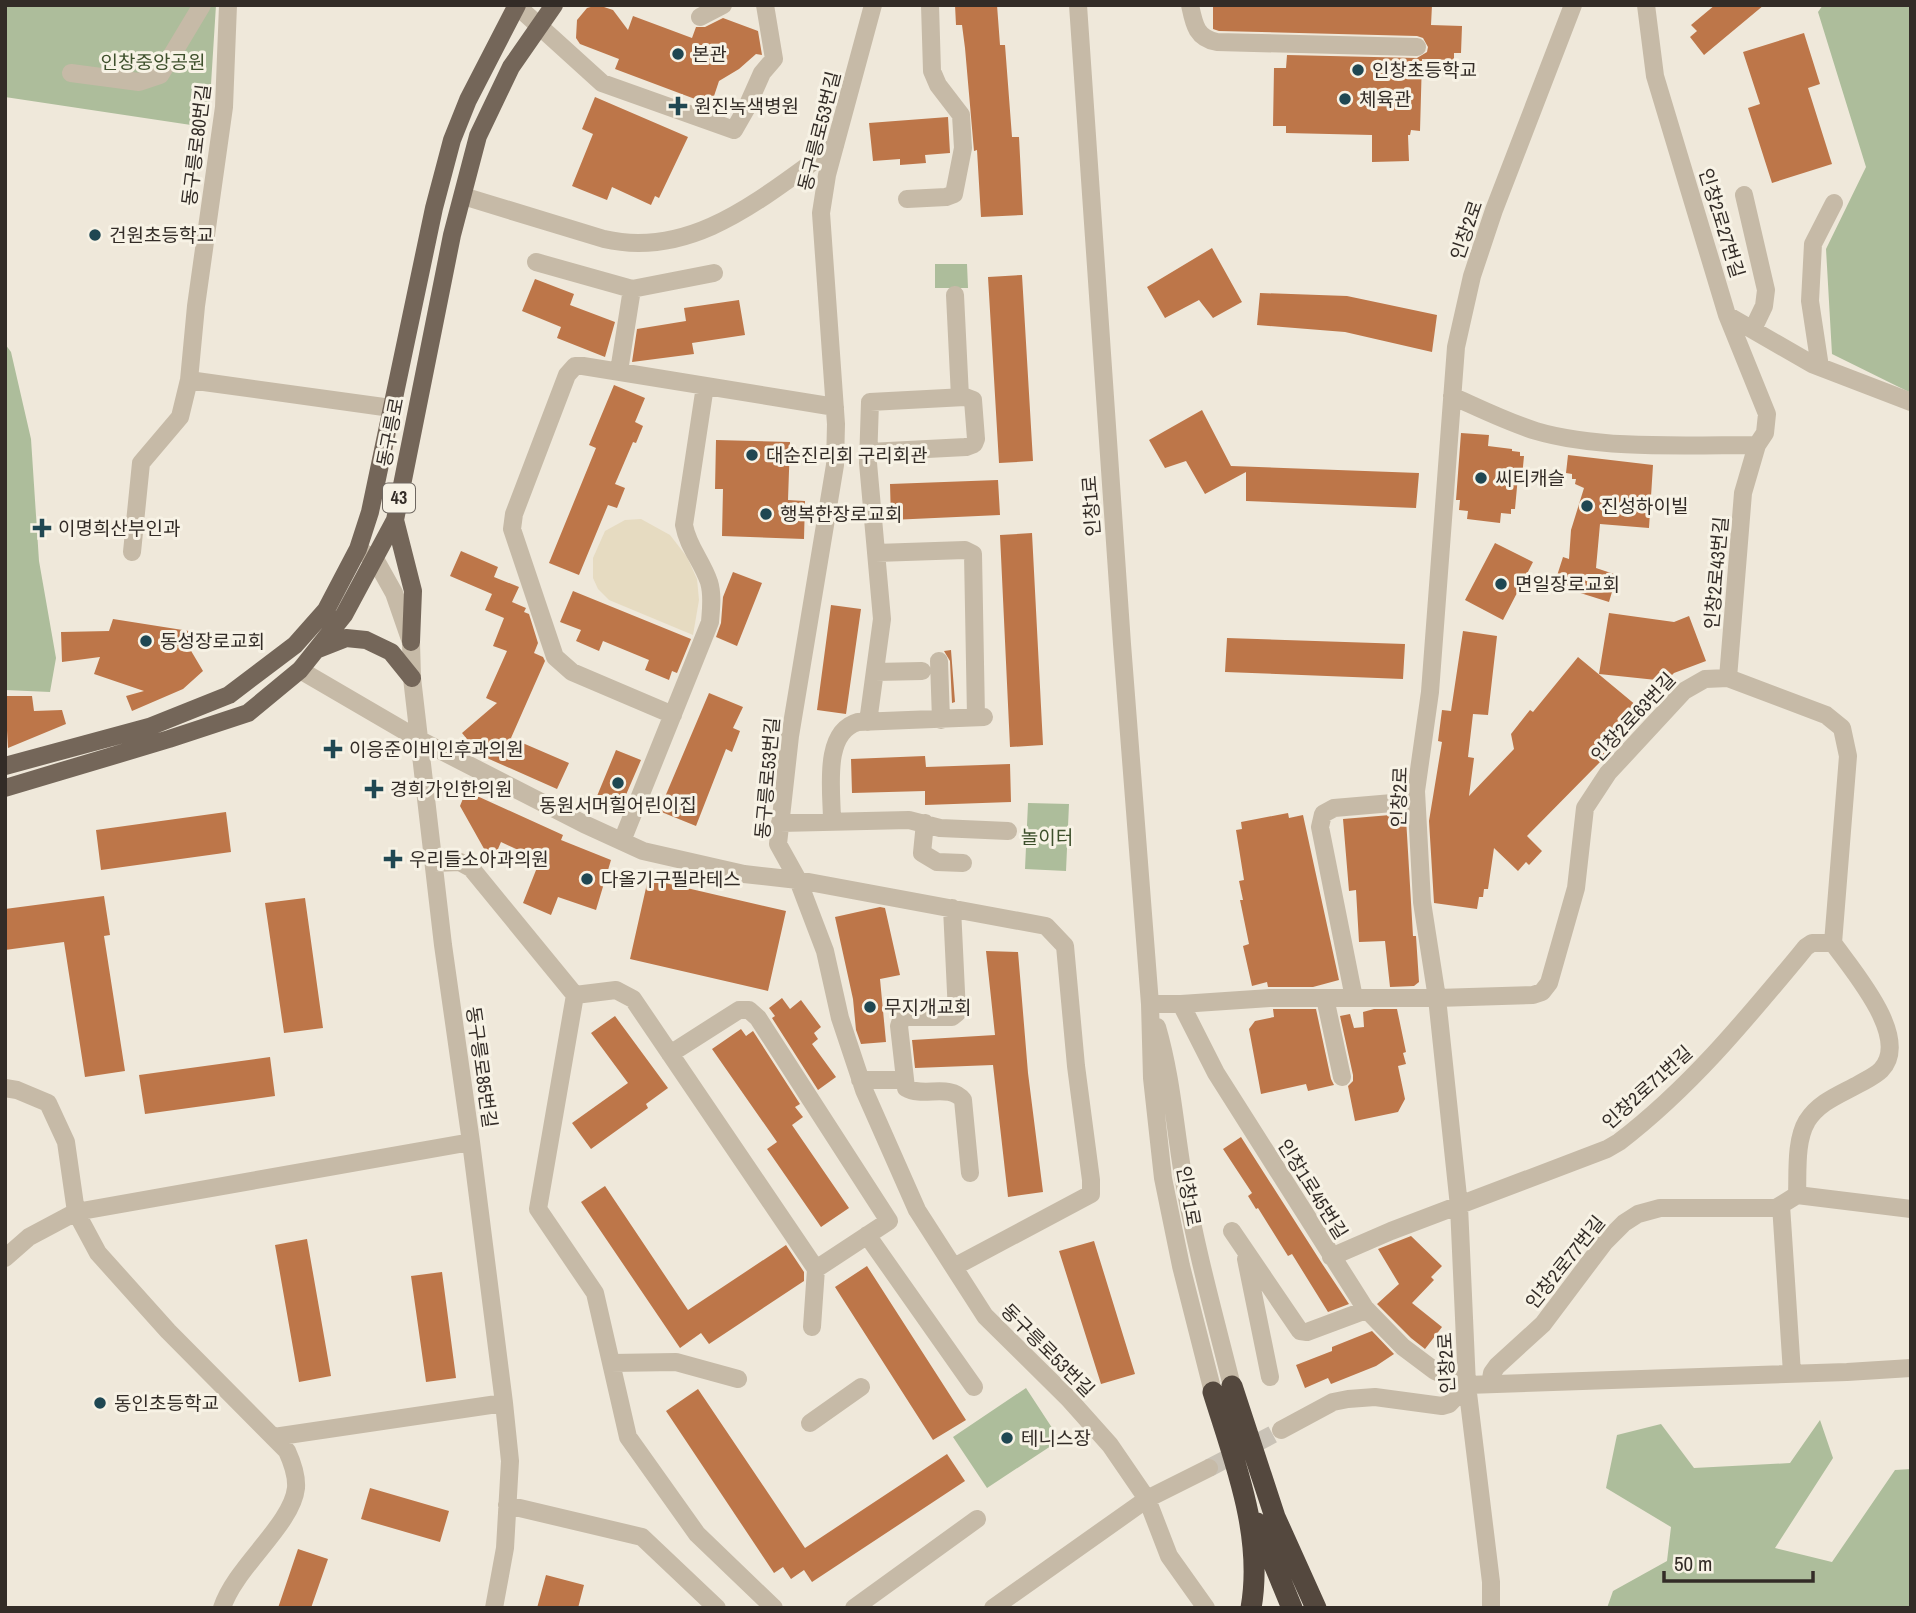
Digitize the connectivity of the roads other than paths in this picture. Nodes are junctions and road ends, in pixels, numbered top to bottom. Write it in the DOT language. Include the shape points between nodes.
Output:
graph roads {
  1 [pos="202,5"];
  2 [pos="228,5"];
  3 [pos="516,5"];
  4 [pos="554,5"];
  5 [pos="723,5"];
  6 [pos="765,5"];
  7 [pos="873,5"];
  8 [pos="930,5"];
  9 [pos="1078,5"];
  10 [pos="1190,5"];
  11 [pos="1573,5"];
  12 [pos="1646,5"];
  13 [pos="700,17"];
  14 [pos="539,26"];
  15 [pos="1417,47"];
  16 [pos="71,73"];
  17 [pos="835,146"];
  18 [pos="1744,195"];
  19 [pos="463,196"];
  20 [pos="907,199"];
  21 [pos="1834,203"];
  22 [pos="536,262"];
  23 [pos="714,273"];
  24 [pos="632,289"];
  25 [pos="955,295"];
  26 [pos="1727,315"];
  27 [pos="1753,329"];
  28 [pos="1820,367"];
  29 [pos="619,371"];
  30 [pos="189,380"];
  31 [pos="705,386"];
  32 [pos="1452,396"];
  33 [pos="960,397"];
  34 [pos="1911,402"];
  35 [pos="835,407"];
  36 [pos="391,408"];
  37 [pos="1757,445"];
  38 [pos="869,452"];
  39 [pos="395,520"];
  40 [pos="358,549"];
  41 [pos="132,552"];
  42 [pos="876,553"];
  43 [pos="375,559"];
  44 [pos="411,642"];
  45 [pos="318,649"];
  46 [pos="939,661"];
  47 [pos="300,670"];
  48 [pos="922,671"];
  49 [pos="875,672"];
  50 [pos="412,678"];
  51 [pos="1728,678"];
  52 [pos="673,715"];
  53 [pos="941,719"];
  54 [pos="868,722"];
  55 [pos="420,740"];
  56 [pos="5,766"];
  57 [pos="5,788"];
  58 [pos="1416,801"];
  59 [pos="832,821"];
  60 [pos="780,823"];
  61 [pos="925,823"];
  62 [pos="1008,831"];
  63 [pos="622,841"];
  64 [pos="434,863"];
  65 [pos="963,863"];
  66 [pos="798,880"];
  67 [pos="952,908"];
  68 [pos="1833,943"];
  69 [pos="575,995"];
  70 [pos="1325,998"];
  71 [pos="1354,998"];
  72 [pos="1437,999"];
  73 [pos="1150,1004"];
  74 [pos="1181,1004"];
  75 [pos="670,1054"];
  76 [pos="1342,1077"];
  77 [pos="860,1080"];
  78 [pos="904,1080"];
  79 [pos="5,1088"];
  80 [pos="471,1142"];
  81 [pos="970,1173"];
  82 [pos="1797,1195"];
  83 [pos="1781,1205"];
  84 [pos="1459,1206"];
  85 [pos="1911,1209"];
  86 [pos="76,1212"];
  87 [pos="921,1217"];
  88 [pos="889,1221"];
  89 [pos="1232,1231"];
  90 [pos="867,1235"];
  91 [pos="1244,1249"];
  92 [pos="1331,1257"];
  93 [pos="5,1258"];
  94 [pos="954,1267"];
  95 [pos="816,1269"];
  96 [pos="1366,1310"];
  97 [pos="812,1326"];
  98 [pos="611,1363"];
  99 [pos="1911,1368"];
  100 [pos="1792,1373"];
  101 [pos="1270,1377"];
  102 [pos="738,1379"];
  103 [pos="1490,1384"];
  104 [pos="1467,1385"];
  105 [pos="861,1387"];
  106 [pos="974,1387"];
  107 [pos="1223,1389"];
  108 [pos="504,1403"];
  109 [pos="810,1423"];
  110 [pos="1281,1430"];
  111 [pos="274,1437"];
  112 [pos="1209,1468"];
  113 [pos="1244,1492"];
  114 [pos="1147,1499"];
  115 [pos="507,1505"];
  116 [pos="1275,1517"];
  117 [pos="977,1519"];
  118 [pos="222,1608"];
  119 [pos="494,1608"];
  120 [pos="717,1608"];
  121 [pos="774,1608"];
  122 [pos="854,1608"];
  123 [pos="993,1608"];
  124 [pos="1206,1608"];
  125 [pos="1251,1608"];
  126 [pos="1292,1608"];
  127 [pos="1317,1608"];
  128 [pos="1329,1608"];
  129 [pos="1491,1608"];
  1 -- 16 [label="street" via="160,75 139,82"];
  2 -- 30 [label="street, 동구릉로80번길" via="224,107"];
  3 -- 14 [label="street"];
  3 -- 36 [label="main road, 동구릉로 / 43" via="452,140"];
  4 -- 14 [label="main road, 동구릉로 / 43"];
  5 -- 13 [label="street"];
  6 -- 14 [label="street" via="774,59 762,73 734,130 602,83"];
  7 -- 17 [label="street, 동구릉로53번길"];
  8 -- 20 [label="street" via="932,71 961,115 963,153 954,194"];
  9 -- 73 [label="street, 인창1로"];
  10 -- 15 [label="street" via="1196,31 1217,42"];
  11 -- 32 [label="street, 인창2로" via="1472,276 1456,347"];
  12 -- 26 [label="street, 인창2로27번길" via="1655,76"];
  14 -- 19 [label="main road, 동구릉로 / 43" via="511,67 489,113"];
  17 -- 19 [label="street" via="729,219 683,238 654,243 622,244"];
  17 -- 35 [label="street, 동구릉로53번길" via="821,213"];
  18 -- 27 [label="street" via="1766,290"];
  19 -- 39 [label="main road, 동구릉로 / 43"];
  21 -- 28 [label="street" via="1813,244 1810,301"];
  22 -- 24 [label="street"];
  23 -- 24 [label="street"];
  24 -- 29 [label="street"];
  25 -- 33 [label="street"];
  26 -- 27 [label="street"];
  26 -- 37 [label="street, 인창2로27번길" via="1767,414 1765,433"];
  27 -- 28 [label="street"];
  28 -- 34 [label="street"];
  29 -- 31 [label="street"];
  29 -- 52 [label="street" via="583,366 570,369 512,528 555,657 562,666"];
  30 -- 36 [label="street"];
  30 -- 41 [label="street, 동구릉로80번길" via="180,417 141,463"];
  31 -- 35 [label="street"];
  31 -- 52 [label="street" via="684,524 689,545 709,582 710,622"];
  32 -- 37 [label="street" via="1551,434 1599,441"];
  32 -- 58 [label="street, 인창2로" via="1430,692"];
  33 -- 38 [label="street" via="870,402"];
  33 -- 38 [label="street" via="970,398 975,405 974,444"];
  35 -- 60 [label="street, 동구릉로53번길" via="835,465"];
  36 -- 40 [label="main road, 동구릉로 / 43"];
  37 -- 51 [label="street, 인창2로43번길" via="1743,494"];
  38 -- 42 [label="street"];
  39 -- 43 [label="main road, 동구릉로 / 43"];
  39 -- 44 [label="main road" via="413,591"];
  40 -- 43 [label="street"];
  40 -- 56 [label="main road, 동구릉로 / 43" via="326,610 295,645 229,695 149,727"];
  42 -- 49 [label="street" via="881,619"];
  42 -- 53 [label="street" via="965,550 973,554 980,717"];
  43 -- 44 [label="street, 동구릉로85번길" via="394,593"];
  43 -- 45 [label="main road, 동구릉로 / 43" via="344,615"];
  44 -- 50 [label="street, 동구릉로85번길"];
  45 -- 47 [label="main road, 동구릉로 / 43"];
  45 -- 50 [label="main road" via="346,638 366,640 391,652"];
  46 -- 53 [label="street"];
  47 -- 55 [label="street"];
  47 -- 57 [label="main road, 동구릉로 / 43" via="248,713"];
  48 -- 49 [label="street"];
  49 -- 54 [label="street"];
  50 -- 55 [label="street, 동구릉로85번길"];
  51 -- 68 [label="street" via="1826,715 1842,728 1848,756"];
  51 -- 72 [label="street, 인창2로63번길" via="1712,677 1690,685 1608,773 1585,808 1576,888 1546,988 1533,995"];
  52 -- 63 [label="street"];
  53 -- 54 [label="street"];
  54 -- 59 [label="street" via="848,726 834,746"];
  55 -- 63 [label="street"];
  55 -- 64 [label="street, 동구릉로85번길"];
  58 -- 71 [label="street" via="1334,808 1321,820"];
  58 -- 72 [label="street, 인창2로" via="1422,902"];
  59 -- 60 [label="street"];
  59 -- 61 [label="street"];
  60 -- 66 [label="street, 동구릉로53번길" via="778,844"];
  61 -- 62 [label="street" via="950,829"];
  61 -- 65 [label="street" via="922,853 937,862"];
  63 -- 66 [label="street" via="673,859"];
  64 -- 69 [label="street" via="460,862 471,868"];
  64 -- 80 [label="street, 동구릉로85번길"];
  66 -- 67 [label="street"];
  66 -- 77 [label="street, 동구릉로53번길" via="825,951"];
  67 -- 78 [label="street" via="957,1013 901,1020"];
  67 -- 94 [label="street" via="1046,926 1065,946 1091,1180 1091,1194"];
  68 -- 82 [label="street" via="1871,996 1887,1030 1888,1057 1883,1069 1825,1101 1806,1122 1800,1139"];
  68 -- 84 [label="street, 인창2로71번길" via="1806,947 1691,1080 1619,1142"];
  69 -- 75 [label="street" via="610,990 628,995"];
  69 -- 98 [label="street" via="538,1209 596,1293"];
  70 -- 71 [label="street"];
  70 -- 74 [label="street"];
  70 -- 76 [label="street"];
  71 -- 72 [label="street"];
  72 -- 84 [label="street, 인창2로"];
  73 -- 74 [label="street"];
  73 -- 107 [label="street, 인창1로" via="1152,1078 1163,1178 1181,1266"];
  74 -- 92 [label="street, 인창1로45번길" via="1205,1055"];
  75 -- 88 [label="street" via="739,1010 754,1014"];
  75 -- 95 [label="street"];
  77 -- 78 [label="street"];
  77 -- 87 [label="street, 동구릉로53번길"];
  78 -- 81 [label="street" via="909,1090 961,1096"];
  79 -- 86 [label="street" via="48,1103 66,1142"];
  80 -- 86 [label="street"];
  80 -- 108 [label="street, 동구릉로85번길"];
  82 -- 83 [label="street, 인창2로77번길"];
  82 -- 85 [label="street"];
  83 -- 100 [label="street"];
  83 -- 103 [label="street, 인창2로77번길" via="1764,1209 1660,1208 1638,1214 1604,1243 1535,1332 1497,1366"];
  84 -- 92 [label="street, 인창2로71번길"];
  84 -- 104 [label="street, 인창2로"];
  86 -- 93 [label="street" via="29,1237"];
  86 -- 111 [label="street" via="98,1253"];
  87 -- 88 [label="street"];
  87 -- 94 [label="street, 동구릉로53번길"];
  88 -- 90 [label="street"];
  89 -- 91 [label="street"];
  90 -- 95 [label="street"];
  90 -- 106 [label="street"];
  91 -- 96 [label="street" via="1303,1333"];
  91 -- 101 [label="street"];
  92 -- 96 [label="street, 인창1로45번길"];
  94 -- 114 [label="street, 동구릉로53번길" via="985,1317 1110,1445"];
  95 -- 97 [label="street"];
  96 -- 104 [label="street, 인창1로45번길" via="1404,1348 1435,1371"];
  98 -- 102 [label="street" via="676,1362"];
  98 -- 121 [label="street" via="628,1437 696,1534"];
  99 -- 100 [label="street"];
  100 -- 103 [label="street"];
  103 -- 104 [label="street"];
  104 -- 110 [label="street" via="1442,1406 1375,1397 1333,1402"];
  104 -- 129 [label="street, 인창2로"];
  105 -- 109 [label="street"];
  107 -- 113 [label="highway"];
  107 -- 116 [label="highway"];
  108 -- 111 [label="street"];
  108 -- 115 [label="street, 동구릉로85번길" via="510,1461"];
  111 -- 118 [label="street" via="293,1466 296,1487 290,1508 227,1590"];
  112 -- 114 [label="street"];
  113 -- 125 [label="highway" via="1252,1541"];
  113 -- 126 [label="highway"];
  114 -- 123 [label="street"];
  114 -- 124 [label="street, 동구릉로53번길" via="1169,1556"];
  115 -- 119 [label="street, 동구릉로85번길"];
  115 -- 120 [label="street" via="642,1537"];
  116 -- 127 [label="highway"];
  116 -- 128 [label="highway"];
  117 -- 122 [label="street"];
}
